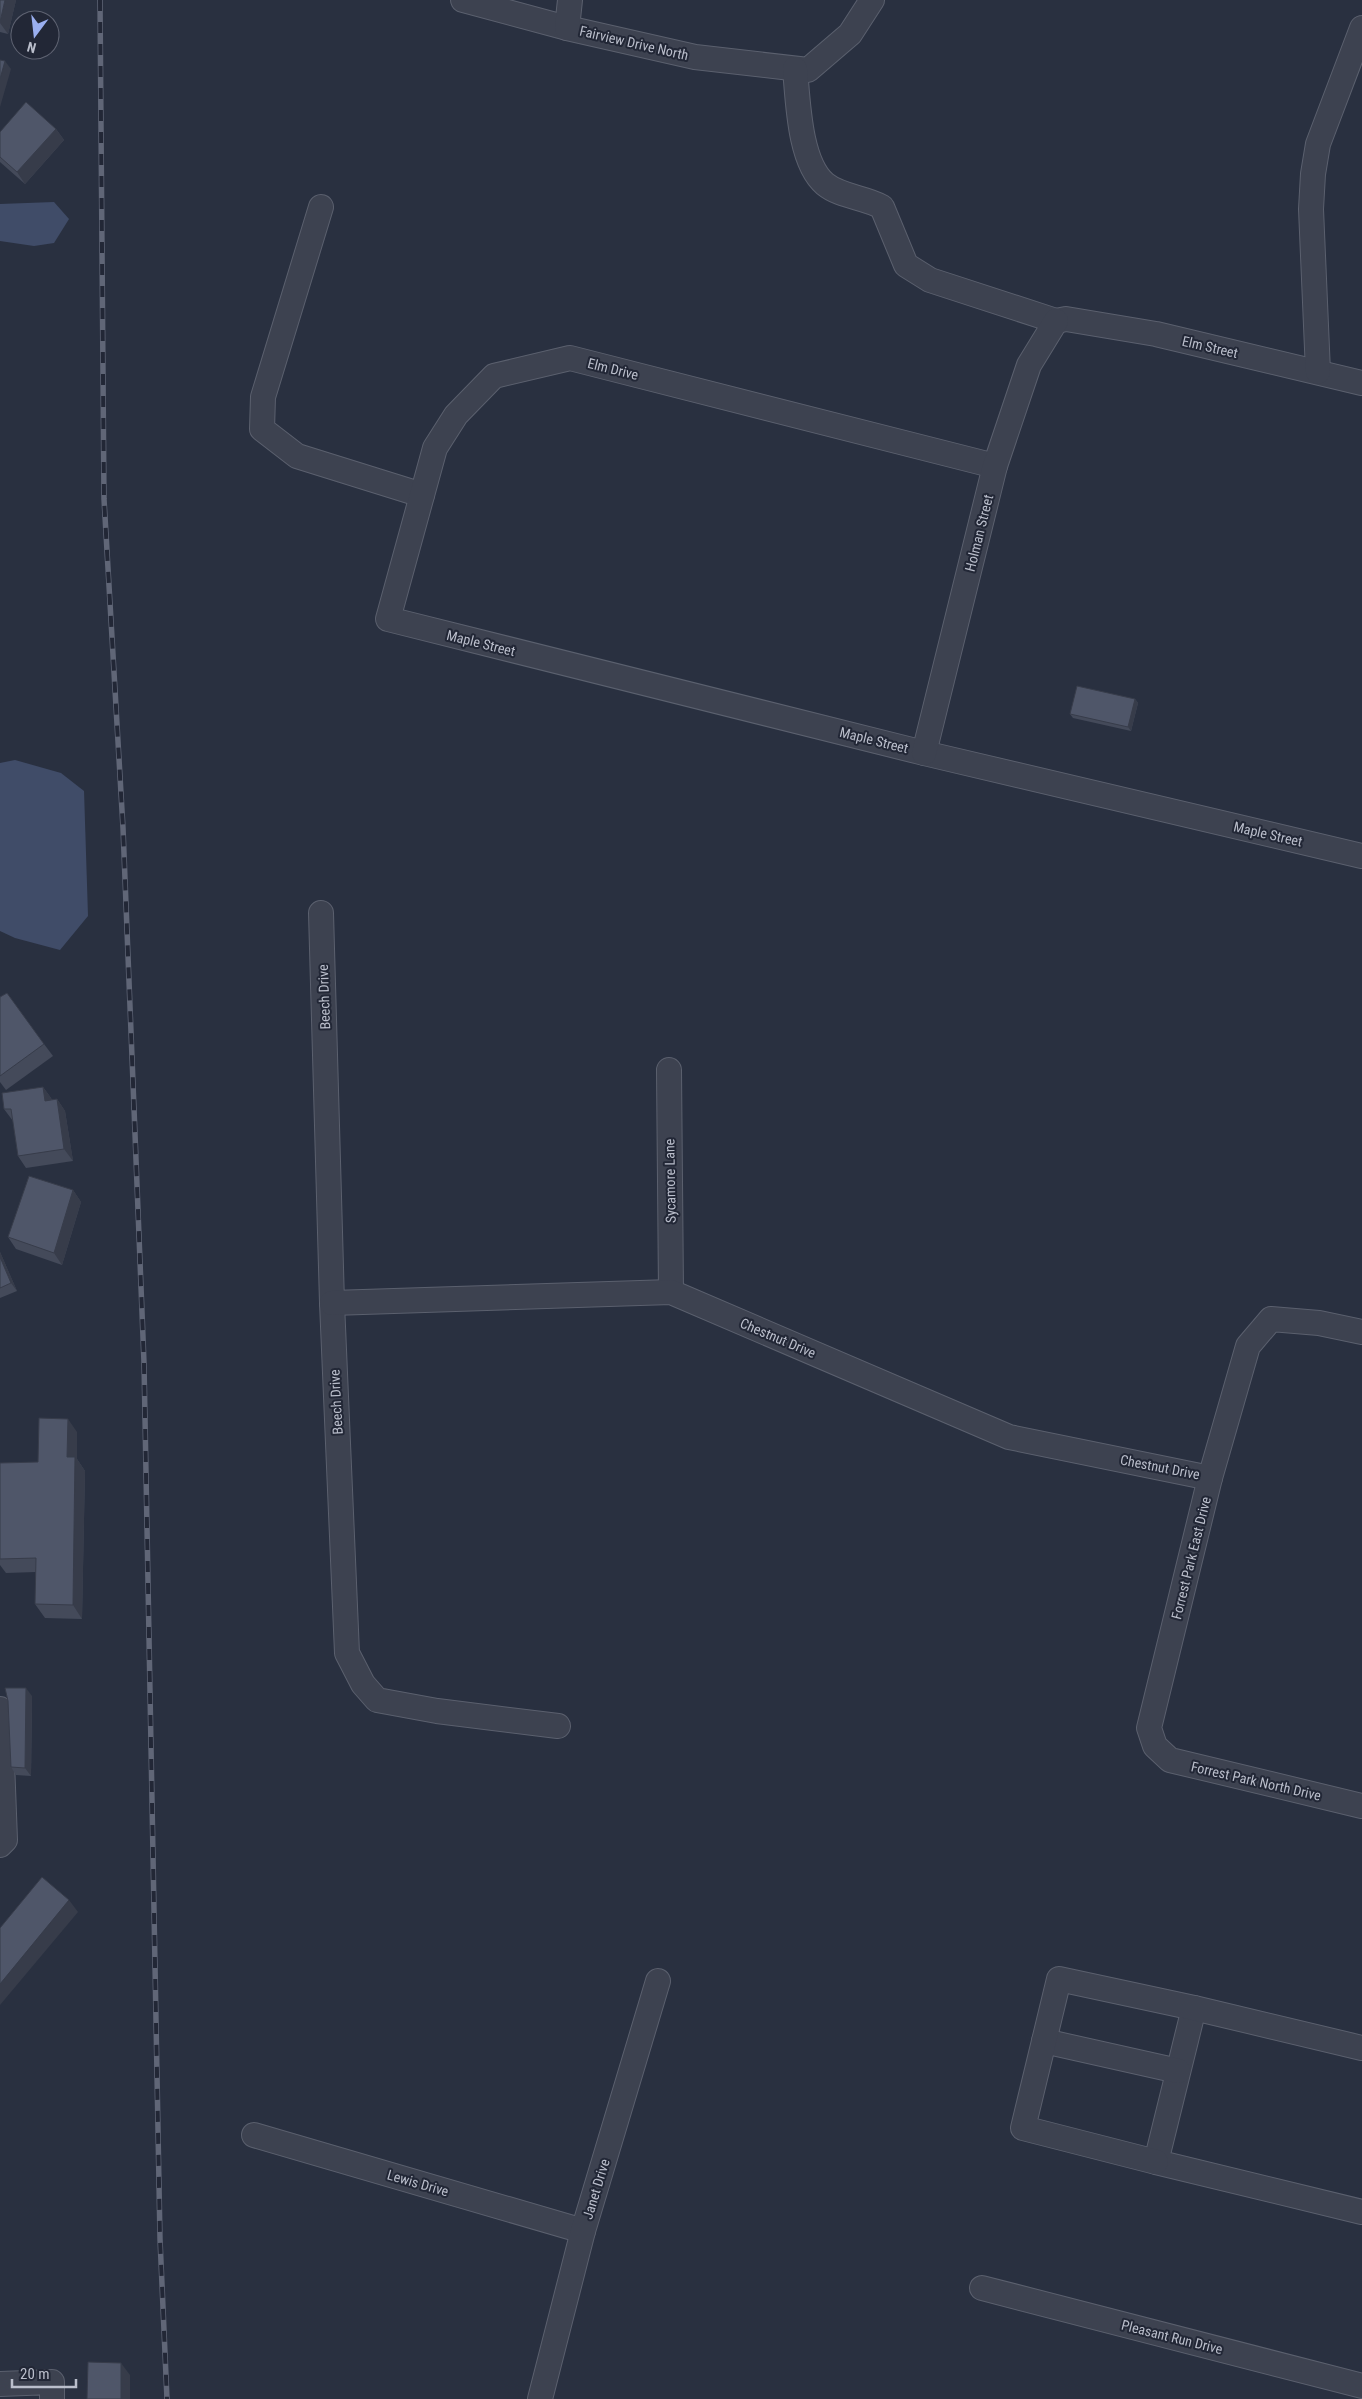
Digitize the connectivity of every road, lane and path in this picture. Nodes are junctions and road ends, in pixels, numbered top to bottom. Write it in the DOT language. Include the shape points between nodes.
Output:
graph roads {
  1 [pos="463,0"];
  2 [pos="570,0"];
  3 [pos="872,0"];
  4 [pos="567,28"];
  5 [pos="1362,28"];
  6 [pos="802,69"];
  7 [pos="320,207"];
  8 [pos="1056,321"];
  9 [pos="1318,372"];
  10 [pos="1362,383"];
  11 [pos="995,466"];
  12 [pos="422,495"];
  13 [pos="388,619"];
  14 [pos="924,753"];
  15 [pos="1362,856"];
  16 [pos="321,912"];
  17 [pos="669,1070"];
  18 [pos="671,1292"];
  19 [pos="332,1303"];
  20 [pos="1362,1332"];
  21 [pos="1210,1478"];
  22 [pos="0,1709"];
  23 [pos="558,1726"];
  24 [pos="1155,1746"];
  25 [pos="1362,1806"];
  26 [pos="2,1842"];
  27 [pos="658,1981"];
  28 [pos="1194,2008"];
  29 [pos="1044,2041"];
  30 [pos="1362,2048"];
  31 [pos="1178,2071"];
  32 [pos="254,2134"];
  33 [pos="1156,2162"];
  34 [pos="1362,2212"];
  35 [pos="583,2231"];
  36 [pos="982,2288"];
  37 [pos="0,2384"];
  38 [pos="1355,2390"];
  39 [pos="52,2399"];
  40 [pos="540,2399"];
  1 -- 4 [label="street, Fairview Drive North"];
  2 -- 4 [label="street"];
  3 -- 6 [label="street" via="850,34"];
  4 -- 6 [label="street, Fairview Drive North" via="696,57"];
  5 -- 9 [label="street" via="1318,144 1313,174 1310,209"];
  6 -- 8 [label="street, Elm Street" via="801,128 808,159 824,183 847,196 882,207 906,265 930,280"];
  7 -- 12 [label="street" via="263,397 262,428 297,456"];
  8 -- 9 [label="street, Elm Street" via="1156,334"];
  8 -- 11 [label="street, Holman Street" via="1029,365"];
  9 -- 10 [label="street, Elm Street"];
  11 -- 12 [label="street, Elm Drive" via="570,358 494,376 456,415 435,448"];
  11 -- 14 [label="street, Holman Street"];
  12 -- 13 [label="street, Elm Drive"];
  13 -- 14 [label="street, Maple Street"];
  14 -- 15 [label="street, Maple Street"];
  16 -- 19 [label="street, Beech Drive"];
  17 -- 18 [label="street, Sycamore Lane"];
  18 -- 19 [label="street, Chestnut Drive"];
  18 -- 21 [label="street, Chestnut Drive" via="1009,1437"];
  19 -- 23 [label="street, Beech Drive" via="347,1653 362,1684 377,1700"];
  20 -- 21 [label="street, Forrest Park East Drive" via="1319,1322 1271,1319 1248,1346"];
  21 -- 24 [label="street, Forrest Park East Drive" via="1149,1728"];
  22 -- 26 [label="street"];
  24 -- 25 [label="street, Forrest Park North Drive" via="1170,1760"];
  27 -- 35 [label="street, Janet Drive"];
  28 -- 29 [label="street" via="1059,1980"];
  28 -- 30 [label="street"];
  28 -- 31 [label="street"];
  29 -- 31 [label="street"];
  29 -- 33 [label="street" via="1023,2128"];
  31 -- 33 [label="street"];
  32 -- 35 [label="street, Lewis Drive"];
  33 -- 34 [label="street"];
  35 -- 40 [label="street, Janet Drive"];
  36 -- 38 [label="street, Pleasant Run Drive"];
  37 -- 39 [label="street" via="52,2382"];
}
